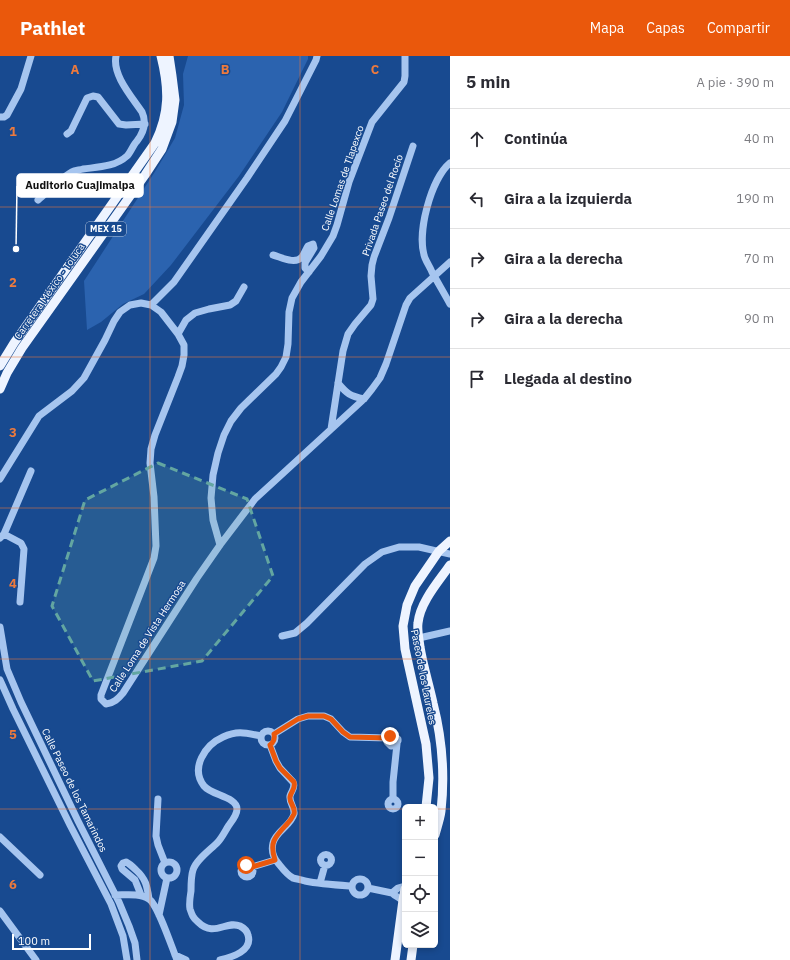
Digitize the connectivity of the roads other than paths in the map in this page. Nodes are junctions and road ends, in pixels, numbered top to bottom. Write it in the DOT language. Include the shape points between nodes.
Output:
graph roads {
  1 [pos="30,56"];
  2 [pos="116,56"];
  3 [pos="161,56"];
  4 [pos="169,56"];
  5 [pos="317,56"];
  6 [pos="405,56"];
  7 [pos="0,117"];
  8 [pos="145,124"];
  9 [pos="66,134"];
  10 [pos="413,146"];
  11 [pos="450,163"];
  12 [pos="38,200"];
  13 [pos="273,255"];
  14 [pos="450,262"];
  15 [pos="309,272"];
  16 [pos="434,276"];
  17 [pos="244,287"];
  18 [pos="450,304"];
  19 [pos="151,305"];
  20 [pos="178,334"];
  21 [pos="0,366"];
  22 [pos="338,384"];
  23 [pos="0,389"];
  24 [pos="364,399"];
  25 [pos="331,429"];
  26 [pos="31,471"];
  27 [pos="0,479"];
  28 [pos="2,536"];
  29 [pos="450,541"];
  30 [pos="220,545"];
  31 [pos="439,551"];
  32 [pos="450,554"];
  33 [pos="450,565"];
  34 [pos="20,602"];
  35 [pos="0,627"];
  36 [pos="450,631"];
  37 [pos="282,636"];
  38 [pos="419,638"];
  39 [pos="0,680"];
  40 [pos="13,684"];
  41 [pos="4,688"];
  42 [pos="274,734"];
  43 [pos="261,736"];
  44 [pos="270,745"];
  45 [pos="158,799"];
  46 [pos="393,799"];
  47 [pos="426,804"];
  48 [pos="78,821"];
  49 [pos="438,822"];
  50 [pos="70,825"];
  51 [pos="0,837"];
  52 [pos="275,860"];
  53 [pos="165,863"];
  54 [pos="325,865"];
  55 [pos="252,867"];
  56 [pos="40,875"];
  57 [pos="167,878"];
  58 [pos="320,884"];
  59 [pos="351,886"];
  60 [pos="402,887"];
  61 [pos="368,888"];
  62 [pos="392,893"];
  63 [pos="116,895"];
  64 [pos="141,895"];
  65 [pos="149,899"];
  66 [pos="402,900"];
  67 [pos="0,911"];
  68 [pos="402,912"];
  69 [pos="159,915"];
  70 [pos="413,948"];
  71 [pos="176,958"];
  72 [pos="36,960"];
  73 [pos="127,960"];
  74 [pos="137,960"];
  75 [pos="186,960"];
  76 [pos="220,960"];
  77 [pos="395,960"];
  78 [pos="411,960"];
  1 -- 7 [label="street" via="21,89 7,115"];
  2 -- 8 [label="street" via="119,77 142,112"];
  3 -- 21 [label="main road, Carretera México - Toluca / MEX 15" via="166,83 166,113 155,144"];
  4 -- 23 [label="main road, Carretera México - Toluca / MEX 15" via="175,100 172,122 162,149 22,348"];
  5 -- 19 [label="street" via="281,128 174,282"];
  6 -- 15 [label="street, Calle Lomas de Tlapexco" via="404,82 372,122 349,182 337,225 321,256"];
  8 -- 9 [label="street" via="119,124 98,97 93,96 87,98 71,131"];
  8 -- 12 [label="street" via="139,138 123,160 113,165 74,171"];
  10 -- 22 [label="street, Privada Paseo del Rocío" via="374,257 371,305 348,334"];
  11 -- 16 [label="street" via="438,177 422,232 425,258"];
  13 -- 15 [label="street" via="294,261 301,258 308,246 313,244 314,248 305,263 305,268"];
  14 -- 16 [label="street, Calle Loma de Vista Hermosa"];
  15 -- 30 [label="street, Calle Lomas de Tlapexco" via="292,298 286,357 281,367 240,408 224,434 213,475 211,498 213,520"];
  16 -- 18 [label="street"];
  16 -- 24 [label="street, Calle Loma de Vista Hermosa" via="406,305 380,378"];
  17 -- 20 [label="street" via="236,301 230,305 195,313 186,320"];
  19 -- 20 [label="street, Calle Loma de Vista Hermosa" via="161,312"];
  19 -- 27 [label="street" via="142,303 120,312 84,378 72,391 39,416"];
  20 -- 30 [label="street, Calle Loma de Vista Hermosa" via="184,345 182,366 154,434 151,449 156,546 154,558 102,691 101,695 106,704 115,701 123,693"];
  22 -- 24 [label="street" via="345,392"];
  22 -- 25 [label="street, Privada Paseo del Rocío"];
  24 -- 25 [label="street, Calle Loma de Vista Hermosa"];
  25 -- 30 [label="street, Calle Loma de Vista Hermosa" via="255,499"];
  26 -- 28 [label="street"];
  28 -- 34 [label="street" via="21,543 24,549"];
  29 -- 31 [label="main road, Paseo de los Laureles"];
  31 -- 32 [label="street"];
  31 -- 37 [label="street" via="419,546 399,547 382,552 365,564 307,623 294,633"];
  31 -- 47 [label="main road, Paseo de los Laureles" via="415,586 407,605 403,626 405,649 426,744 429,778"];
  33 -- 38 [label="main road, Paseo de los Laureles" via="429,594 422,609 418,622"];
  35 -- 40 [label="street, Calle Paseo de los Tamarindos" via="7,669"];
  36 -- 38 [label="street"];
  38 -- 49 [label="main road, Paseo de los Laureles" via="440,735 443,780"];
  39 -- 41 [label="street, Calle Paseo de los Tamarindos"];
  40 -- 41 [label="street"];
  40 -- 48 [label="street, Calle Paseo de los Tamarindos"];
  41 -- 50 [label="street, Calle Paseo de los Tamarindos"];
  42 -- 43 [label="street" via="267,731"];
  42 -- 44 [label="street" via="274,742"];
  42 -- 46 [label="street" via="298,719 324,716 331,719 350,737 388,738 390,746 397,744"];
  43 -- 44 [label="street" via="262,741"];
  43 -- 76 [label="street" via="240,732 229,734 207,748 201,758 199,769 204,786 232,800 237,810 218,841 193,869 191,880 190,907 193,917 200,924 213,929 235,924 247,933 249,940 246,947 239,954"];
  44 -- 52 [label="street" via="280,768 295,785 290,797 293,816 273,843"];
  45 -- 53 [label="street" via="156,836"];
  48 -- 50 [label="street"];
  48 -- 63 [label="street, Calle Paseo de los Tamarindos"];
  50 -- 73 [label="street, Calle Paseo de los Tamarindos" via="111,904 123,936"];
  51 -- 56 [label="street"];
  52 -- 55 [label="street"];
  52 -- 58 [label="street" via="293,878"];
  53 -- 57 [label="street" via="161,870"];
  53 -- 57 [label="street" via="172,862 177,867 176,875"];
  54 -- 58 [label="street"];
  57 -- 69 [label="street"];
  58 -- 59 [label="street"];
  59 -- 61 [label="street" via="354,880 361,878"];
  59 -- 61 [label="street" via="352,892 358,896 365,894"];
  60 -- 62 [label="street"];
  61 -- 62 [label="street"];
  62 -- 66 [label="street"];
  63 -- 64 [label="street"];
  63 -- 74 [label="street, Calle Paseo de los Tamarindos" via="133,938"];
  64 -- 65 [label="street"];
  64 -- 65 [label="street" via="135,880 122,869 123,863 129,863 146,881"];
  65 -- 69 [label="street"];
  67 -- 72 [label="street"];
  68 -- 77 [label="main road"];
  69 -- 71 [label="street"];
  70 -- 78 [label="main road"];
  71 -- 75 [label="street"];
}
